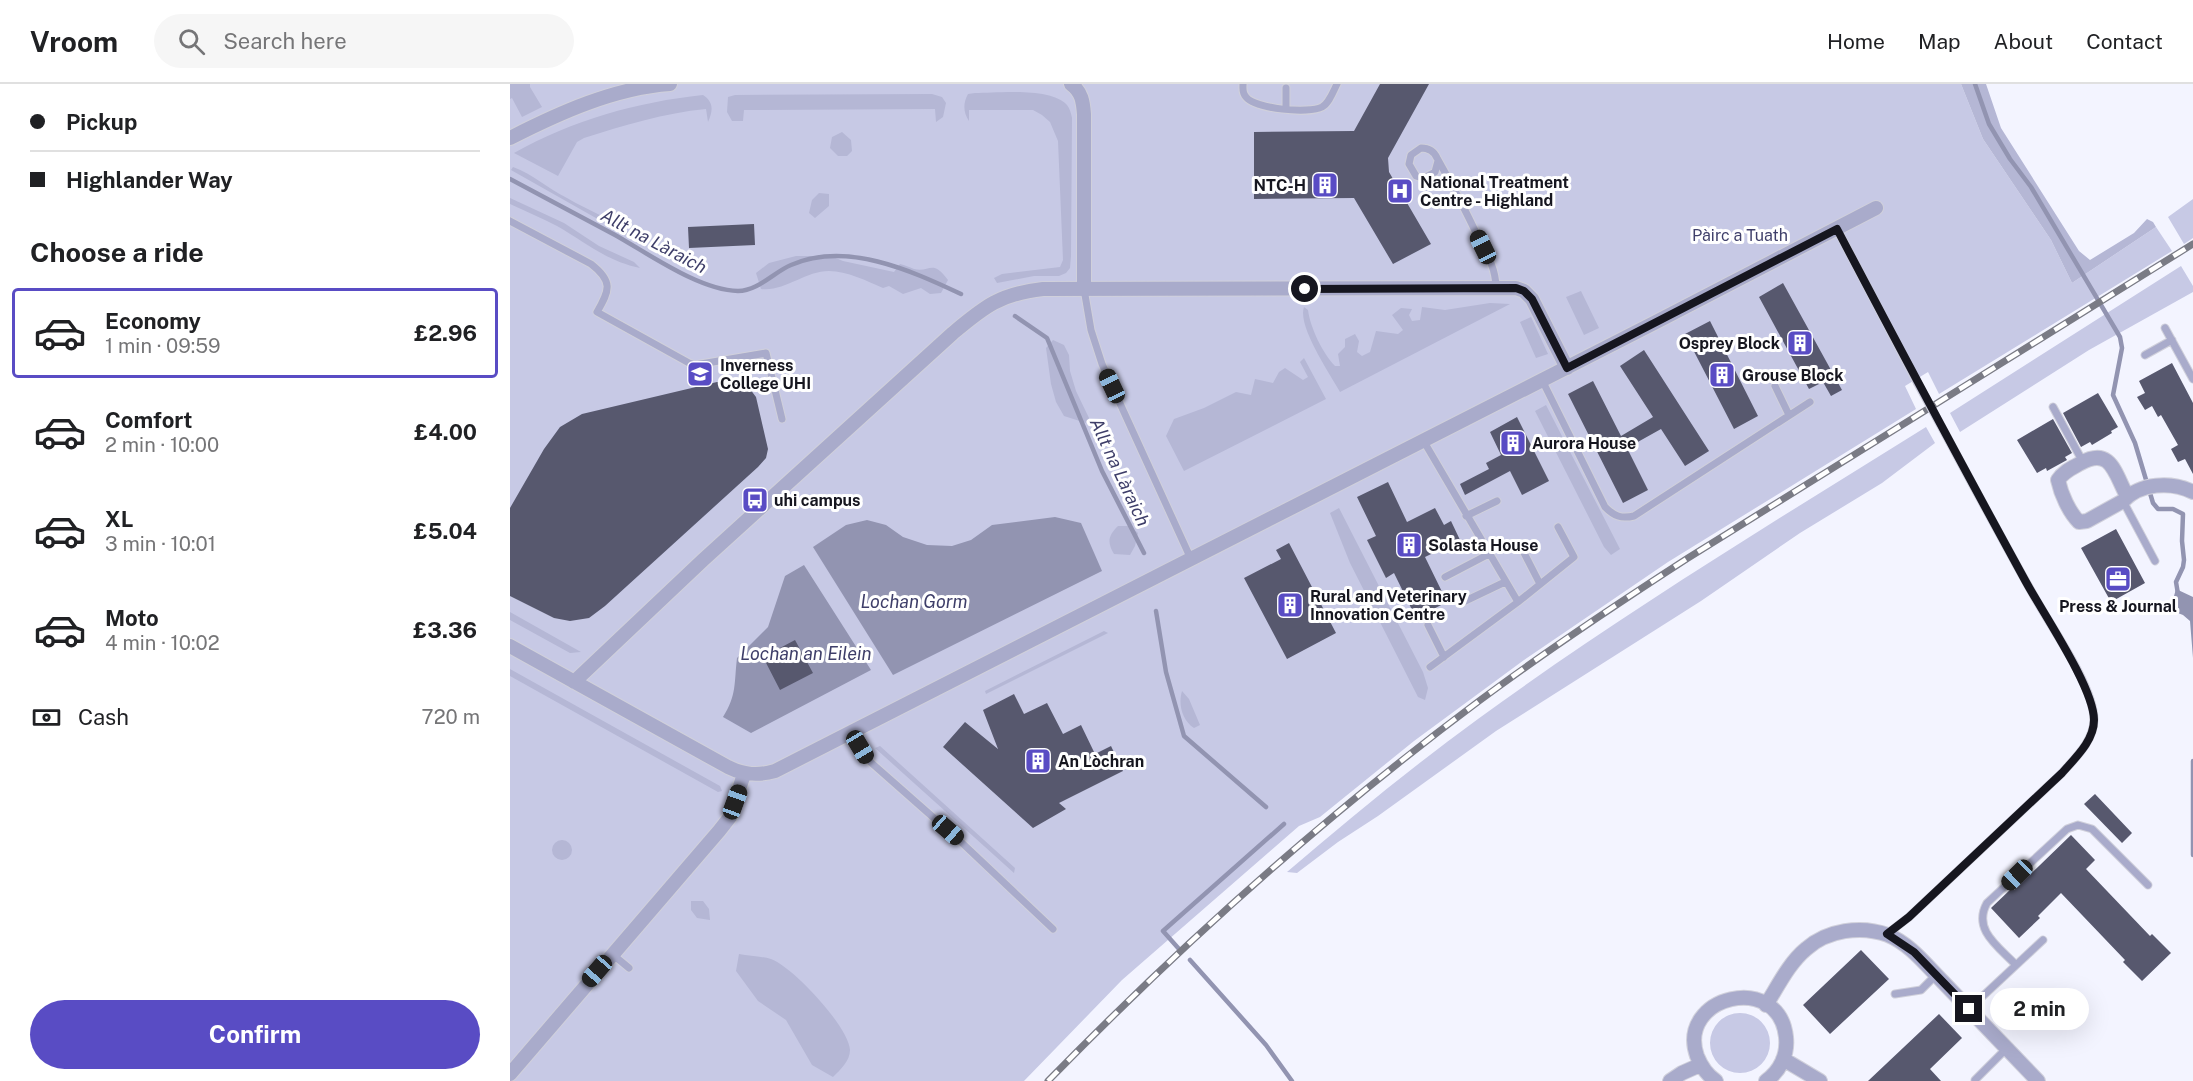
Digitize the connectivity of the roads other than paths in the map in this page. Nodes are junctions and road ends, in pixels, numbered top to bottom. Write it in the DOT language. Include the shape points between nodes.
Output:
graph roads {
  1 [pos="670,84"];
  2 [pos="1243,84"];
  3 [pos="1337,84"];
  4 [pos="1075,85"];
  5 [pos="1286,88"];
  6 [pos="1286,110"];
  7 [pos="510,138"];
  8 [pos="1437,158"];
  9 [pos="1422,178"];
  10 [pos="1454,188"];
  11 [pos="1876,208"];
  12 [pos="510,220"];
  13 [pos="1837,229"];
  14 [pos="1496,288"];
  15 [pos="1084,289"];
  16 [pos="2165,328"];
  17 [pos="2172,340"];
  18 [pos="2145,355"];
  19 [pos="1567,368"];
  20 [pos="2193,379"];
  21 [pos="1542,380"];
  22 [pos="1775,386"];
  23 [pos="1809,402"];
  24 [pos="2053,407"];
  25 [pos="1789,415"];
  26 [pos="782,419"];
  27 [pos="1423,440"];
  28 [pos="2083,462"];
  29 [pos="2193,492"];
  30 [pos="2125,499"];
  31 [pos="1497,501"];
  32 [pos="1466,516"];
  33 [pos="1558,527"];
  34 [pos="1521,548"];
  35 [pos="1489,554"];
  36 [pos="1191,559"];
  37 [pos="2156,561"];
  38 [pos="1445,578"];
  39 [pos="1505,582"];
  40 [pos="1540,585"];
  41 [pos="1518,602"];
  42 [pos="1461,603"];
  43 [pos="1428,625"];
  44 [pos="510,646"];
  45 [pos="1444,657"];
  46 [pos="1430,667"];
  47 [pos="574,682"];
  48 [pos="853,733"];
  49 [pos="744,774"];
  50 [pos="2148,885"];
  51 [pos="1053,929"];
  52 [pos="1887,934"];
  53 [pos="2043,940"];
  54 [pos="612,954"];
  55 [pos="2016,965"];
  56 [pos="629,968"];
  57 [pos="1936,975"];
  58 [pos="1895,994"];
  59 [pos="1766,1005"];
  60 [pos="1969,1009"];
  61 [pos="2006,1049"];
  62 [pos="1784,1059"];
  63 [pos="1700,1065"];
  64 [pos="510,1074"];
  65 [pos="1975,1080"];
  66 [pos="1670,1081"];
  67 [pos="1716,1081"];
  68 [pos="1766,1081"];
  69 [pos="1820,1081"];
  70 [pos="2038,1081"];
  1 -- 7 [label="street" via="603,99"];
  2 -- 6 [label="lane" via="1247,99"];
  3 -- 6 [label="lane" via="1320,109"];
  4 -- 15 [label="street" via="1084,114"];
  5 -- 6 [label="lane"];
  8 -- 9 [label="lane" via="1435,172"];
  8 -- 9 [label="lane" via="1426,148 1411,155 1408,164"];
  8 -- 10 [label="lane"];
  9 -- 10 [label="lane"];
  10 -- 14 [label="lane" via="1493,268"];
  11 -- 13 [label="street"];
  12 -- 26 [label="lane" via="601,272 608,288 597,312 690,363 766,353"];
  13 -- 19 [label="street"];
  13 -- 52 [label="lane, bridge" via="2077,671 2094,721 2089,738 2062,773"];
  14 -- 15 [label="street"];
  14 -- 19 [label="street" via="1516,288 1532,299"];
  15 -- 36 [label="lane" via="1102,364"];
  15 -- 47 [label="street" via="1017,292 978,312"];
  16 -- 17 [label="lane"];
  17 -- 18 [label="lane"];
  17 -- 20 [label="lane"];
  19 -- 21 [label="street"];
  21 -- 25 [label="lane" via="1605,507 1619,517 1634,516"];
  21 -- 27 [label="street"];
  22 -- 25 [label="lane"];
  23 -- 25 [label="lane"];
  24 -- 28 [label="lane"];
  27 -- 32 [label="lane"];
  27 -- 36 [label="street"];
  28 -- 30 [label="street" via="2100,456 2108,461"];
  28 -- 30 [label="street" via="2058,480 2079,522"];
  29 -- 30 [label="street" via="2175,485 2148,488"];
  30 -- 37 [label="lane"];
  31 -- 32 [label="lane"];
  32 -- 35 [label="lane"];
  33 -- 40 [label="lane" via="1574,556"];
  34 -- 40 [label="lane"];
  35 -- 38 [label="lane"];
  35 -- 39 [label="lane"];
  36 -- 48 [label="street"];
  39 -- 41 [label="lane"];
  39 -- 42 [label="lane"];
  40 -- 41 [label="lane"];
  41 -- 45 [label="lane"];
  43 -- 45 [label="lane"];
  44 -- 47 [label="street"];
  45 -- 46 [label="lane"];
  47 -- 49 [label="street"];
  48 -- 49 [label="street" via="775,771"];
  48 -- 51 [label="lane" via="867,759"];
  49 -- 54 [label="street" via="730,817"];
  50 -- 55 [label="lane" via="2092,829 2085,825 2067,829 1983,911 1985,932"];
  52 -- 57 [label="street" via="1914,952"];
  52 -- 59 [label="street" via="1853,930 1817,941 1796,960"];
  53 -- 55 [label="lane"];
  54 -- 56 [label="lane"];
  54 -- 64 [label="street"];
  55 -- 60 [label="lane"];
  57 -- 58 [label="lane" via="1921,990"];
  57 -- 60 [label="street"];
  59 -- 62 [label="street" via="1782,1023"];
  59 -- 63 [label="street" via="1737,997 1718,1002 1708,1010 1695,1036"];
  60 -- 61 [label="street"];
  61 -- 65 [label="lane"];
  61 -- 70 [label="street"];
  62 -- 68 [label="street"];
  62 -- 69 [label="street"];
  63 -- 66 [label="street"];
  63 -- 67 [label="street"];
}
